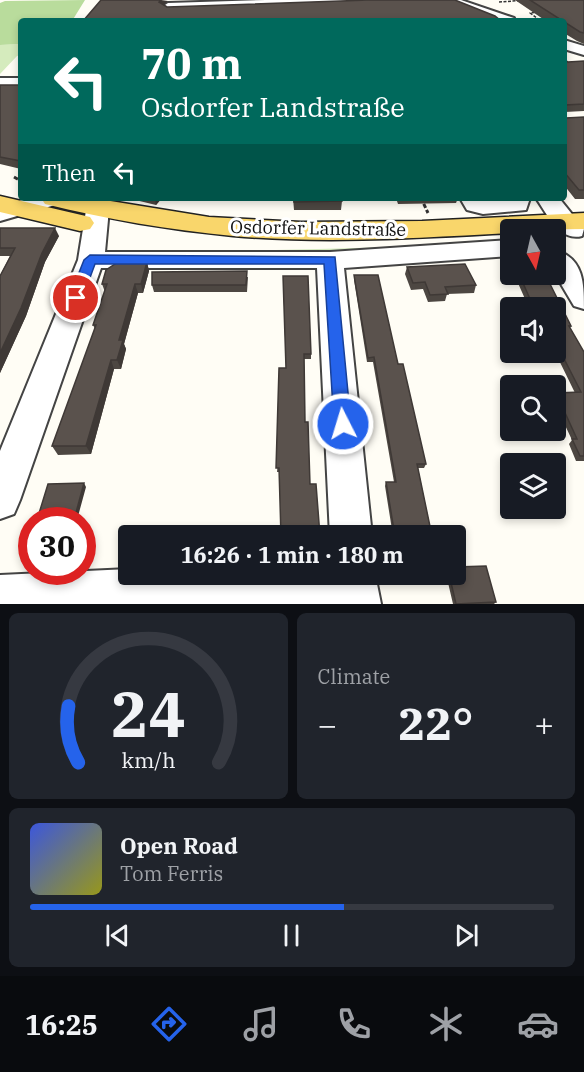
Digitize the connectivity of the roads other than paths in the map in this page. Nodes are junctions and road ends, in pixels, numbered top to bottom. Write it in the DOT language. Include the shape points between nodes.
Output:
graph roads {
  1 [pos="368,0"];
  2 [pos="450,0"];
  3 [pos="165,4"];
  4 [pos="501,18"];
  5 [pos="567,45"];
  6 [pos="584,51"];
  7 [pos="0,83"];
  8 [pos="18,83"];
  9 [pos="39,201"];
  10 [pos="64,201"];
  11 [pos="473,201"];
  12 [pos="550,201"];
  13 [pos="98,211"];
  14 [pos="506,219"];
  15 [pos="500,223"];
  16 [pos="500,225"];
  17 [pos="572,228"];
  18 [pos="90,260"];
  19 [pos="330,260"];
  20 [pos="566,271"];
  21 [pos="584,298"];
  22 [pos="0,500"];
  23 [pos="350,525"];
  24 [pos="356,586"];
  25 [pos="0,597"];
  1 -- 3 [label="street"];
  2 -- 4 [label="street"];
  5 -- 6 [label="street"];
  7 -- 8 [label="street"];
  9 -- 13 [label="main road, Osdorfer Landstraße"];
  10 -- 13 [label="main road, Osdorfer Landstraße"];
  11 -- 14 [label="street"];
  12 -- 17 [label="street"];
  13 -- 15 [label="main road, Osdorfer Landstraße" via="173,237 255,243 320,244"];
  13 -- 18 [label="street"];
  16 -- 19 [label="street, Osdorfer Landstraße"];
  18 -- 19 [label="street, Osdorfer Landstraße"];
  18 -- 22 [label="street"];
  19 -- 23 [label="street"];
  20 -- 21 [label="street"];
  24 -- 25 [label="street"];
}
